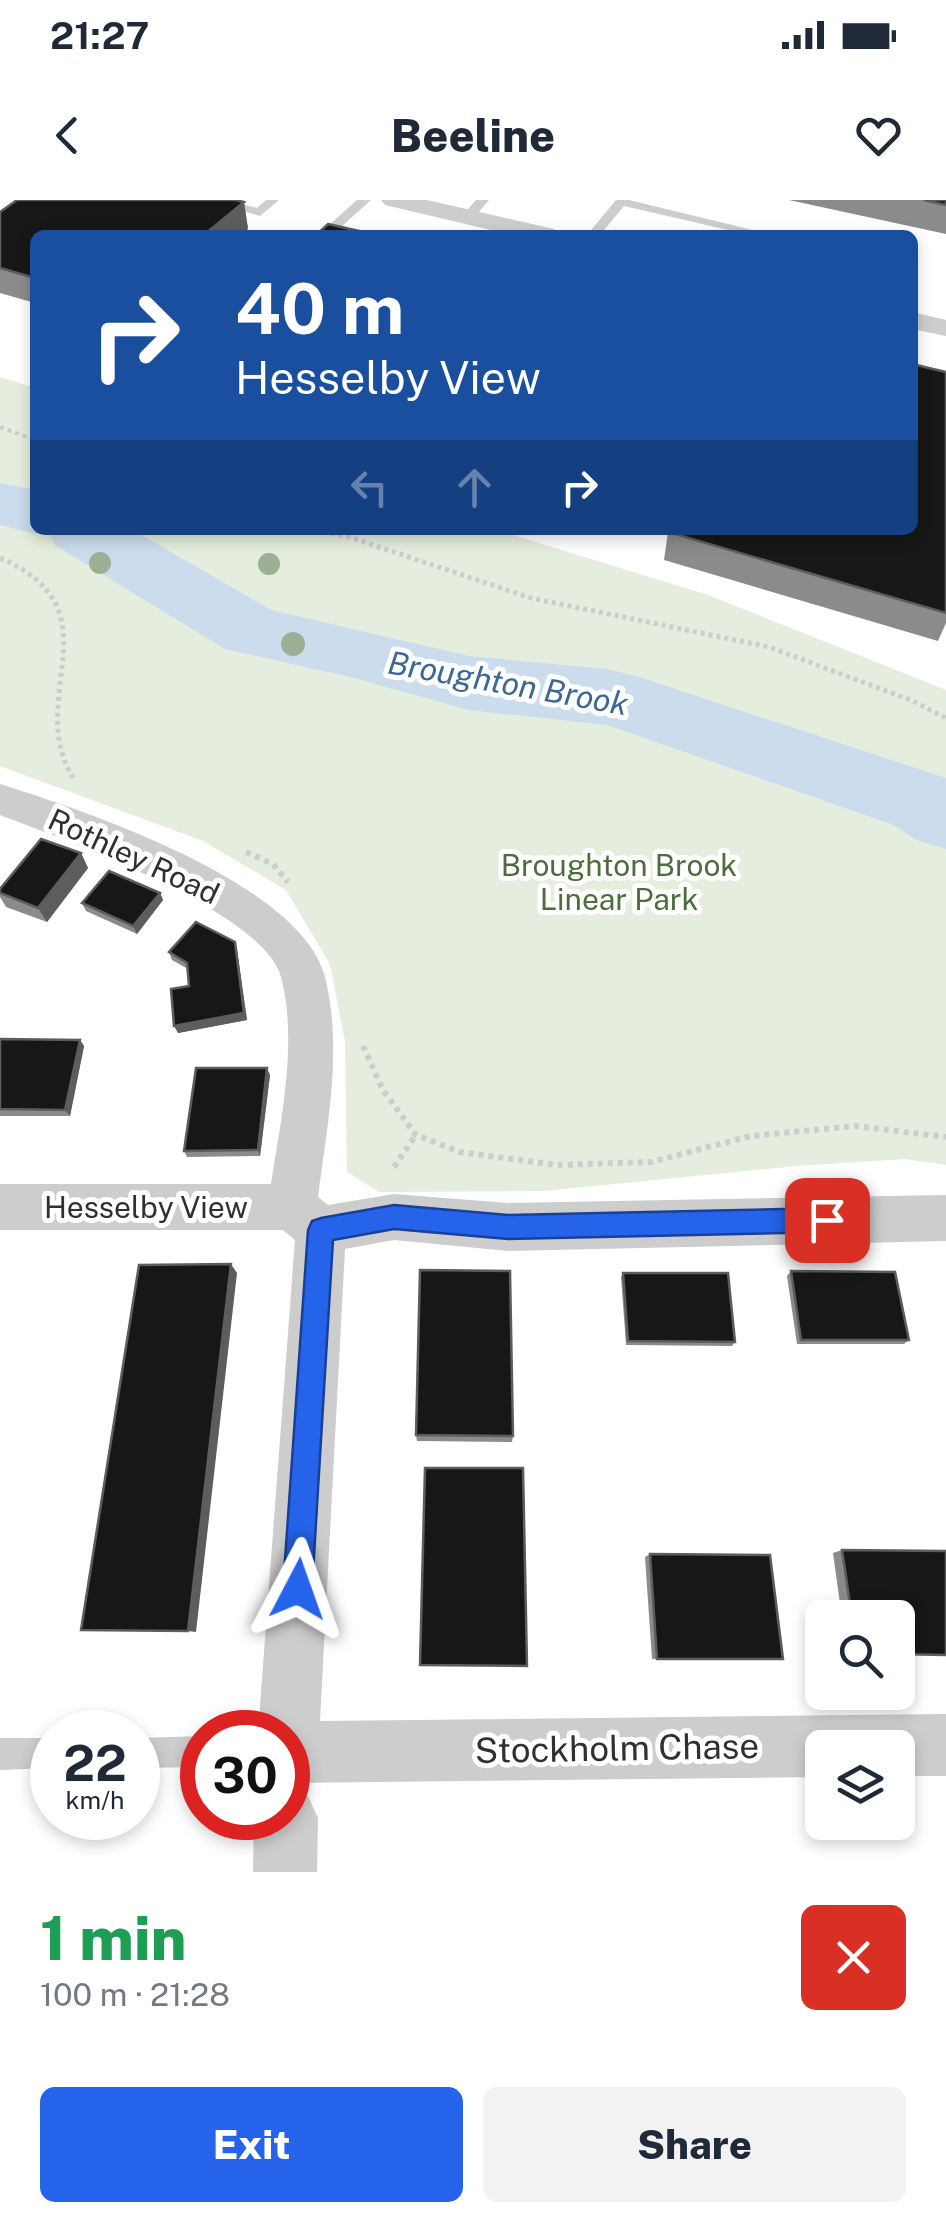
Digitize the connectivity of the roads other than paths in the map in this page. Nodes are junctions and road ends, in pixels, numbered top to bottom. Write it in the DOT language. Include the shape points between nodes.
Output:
graph roads {
  1 [pos="210,200"];
  2 [pos="273,200"];
  3 [pos="365,200"];
  4 [pos="394,200"];
  5 [pos="475,208"];
  6 [pos="330,230"];
  7 [pos="532,230"];
  8 [pos="597,230"];
  9 [pos="745,230"];
  10 [pos="918,321"];
  11 [pos="946,328"];
  12 [pos="0,799"];
  13 [pos="0,1207"];
  14 [pos="307,1218"];
  15 [pos="946,1218"];
  16 [pos="289,1710"];
  17 [pos="946,1745"];
  18 [pos="310,1750"];
  19 [pos="0,1754"];
  20 [pos="30,1754"];
  21 [pos="286,1840"];
  22 [pos="285,1872"];
  1 -- 2 [label="lane" via="260,212"];
  3 -- 6 [label="lane"];
  4 -- 5 [label="street"];
  5 -- 7 [label="street"];
  8 -- 9 [label="lane" via="621,202"];
  10 -- 11 [label="street"];
  12 -- 14 [label="street, Rothley Road" via="137,851 229,898 286,944 303,976 312,1067"];
  13 -- 14 [label="street, Hesselby View"];
  14 -- 15 [label="street, Hesselby View" via="508,1227"];
  14 -- 16 [label="street, Stockholm Chase"];
  17 -- 18 [label="street, Stockholm Chase"];
  19 -- 20 [label="lane"];
  21 -- 22 [label="street"];
}
